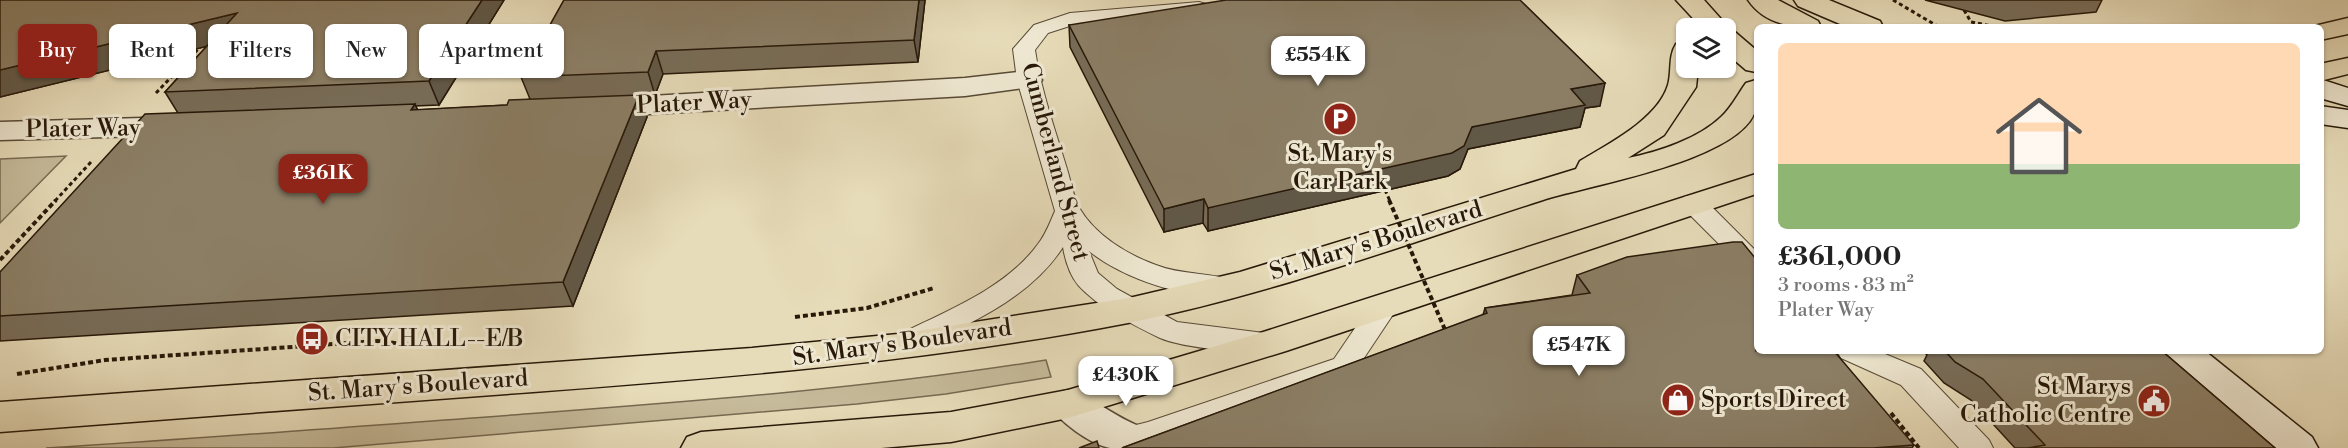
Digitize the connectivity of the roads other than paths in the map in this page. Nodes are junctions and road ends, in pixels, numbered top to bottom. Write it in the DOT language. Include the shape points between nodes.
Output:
graph roads {
  1 [pos="1761,0"];
  2 [pos="1807,0"];
  3 [pos="1221,8"];
  4 [pos="1802,24"];
  5 [pos="1862,24"];
  6 [pos="2348,26"];
  7 [pos="2324,31"];
  8 [pos="1736,47"];
  9 [pos="1754,62"];
  10 [pos="2348,66"];
  11 [pos="2324,72"];
  12 [pos="1683,78"];
  13 [pos="1028,80"];
  14 [pos="2324,89"];
  15 [pos="1754,92"];
  16 [pos="2348,96"];
  17 [pos="573,110"];
  18 [pos="2324,116"];
  19 [pos="2348,119"];
  20 [pos="205,125"];
  21 [pos="0,131"];
  22 [pos="1572,180"];
  23 [pos="1754,185"];
  24 [pos="1693,203"];
  25 [pos="1068,211"];
  26 [pos="1754,264"];
  27 [pos="1231,286"];
  28 [pos="1386,304"];
  29 [pos="1129,310"];
  30 [pos="1273,342"];
  31 [pos="898,347"];
  32 [pos="1858,354"];
  33 [pos="2184,354"];
  34 [pos="1068,404"];
  35 [pos="0,417"];
  36 [pos="1128,443"];
  37 [pos="700,448"];
  38 [pos="1978,448"];
  39 [pos="2298,448"];
  1 -- 4 [label="main road"];
  2 -- 5 [label="main road"];
  3 -- 13 [label="lane, Cumberland Street" via="1077,16 1041,29 1024,49"];
  6 -- 7 [label="main road"];
  8 -- 9 [label="main road"];
  10 -- 11 [label="main road"];
  12 -- 22 [label="main road" via="1682,87 1653,129"];
  13 -- 17 [label="street, Plater Way"];
  13 -- 25 [label="lane, Cumberland Street"];
  14 -- 16 [label="street"];
  15 -- 22 [label="main road, St. Mary's Boulevard" via="1734,122 1705,142 1641,165"];
  18 -- 19 [label="street"];
  20 -- 21 [label="street, Plater Way"];
  22 -- 27 [label="main road, St. Mary's Boulevard"];
  23 -- 24 [label="main road"];
  24 -- 26 [label="lane"];
  24 -- 28 [label="main road"];
  25 -- 27 [label="lane" via="1103,248 1146,273 1188,284"];
  25 -- 29 [label="lane, Cumberland Street" via="1078,258 1087,278"];
  25 -- 31 [label="lane" via="1042,257 1025,273 966,311"];
  27 -- 29 [label="main road, St. Mary's Boulevard"];
  28 -- 30 [label="main road"];
  28 -- 36 [label="lane" via="1344,366"];
  29 -- 30 [label="lane, Cumberland Street" via="1171,331 1239,342"];
  29 -- 31 [label="main road, St. Mary's Boulevard"];
  30 -- 34 [label="main road"];
  31 -- 35 [label="main road, St. Mary's Boulevard" via="753,362"];
  32 -- 38 [label="lane" via="1911,376"];
  33 -- 39 [label="street"];
  34 -- 36 [label="street"];
  34 -- 37 [label="main road" via="951,427"];
}
